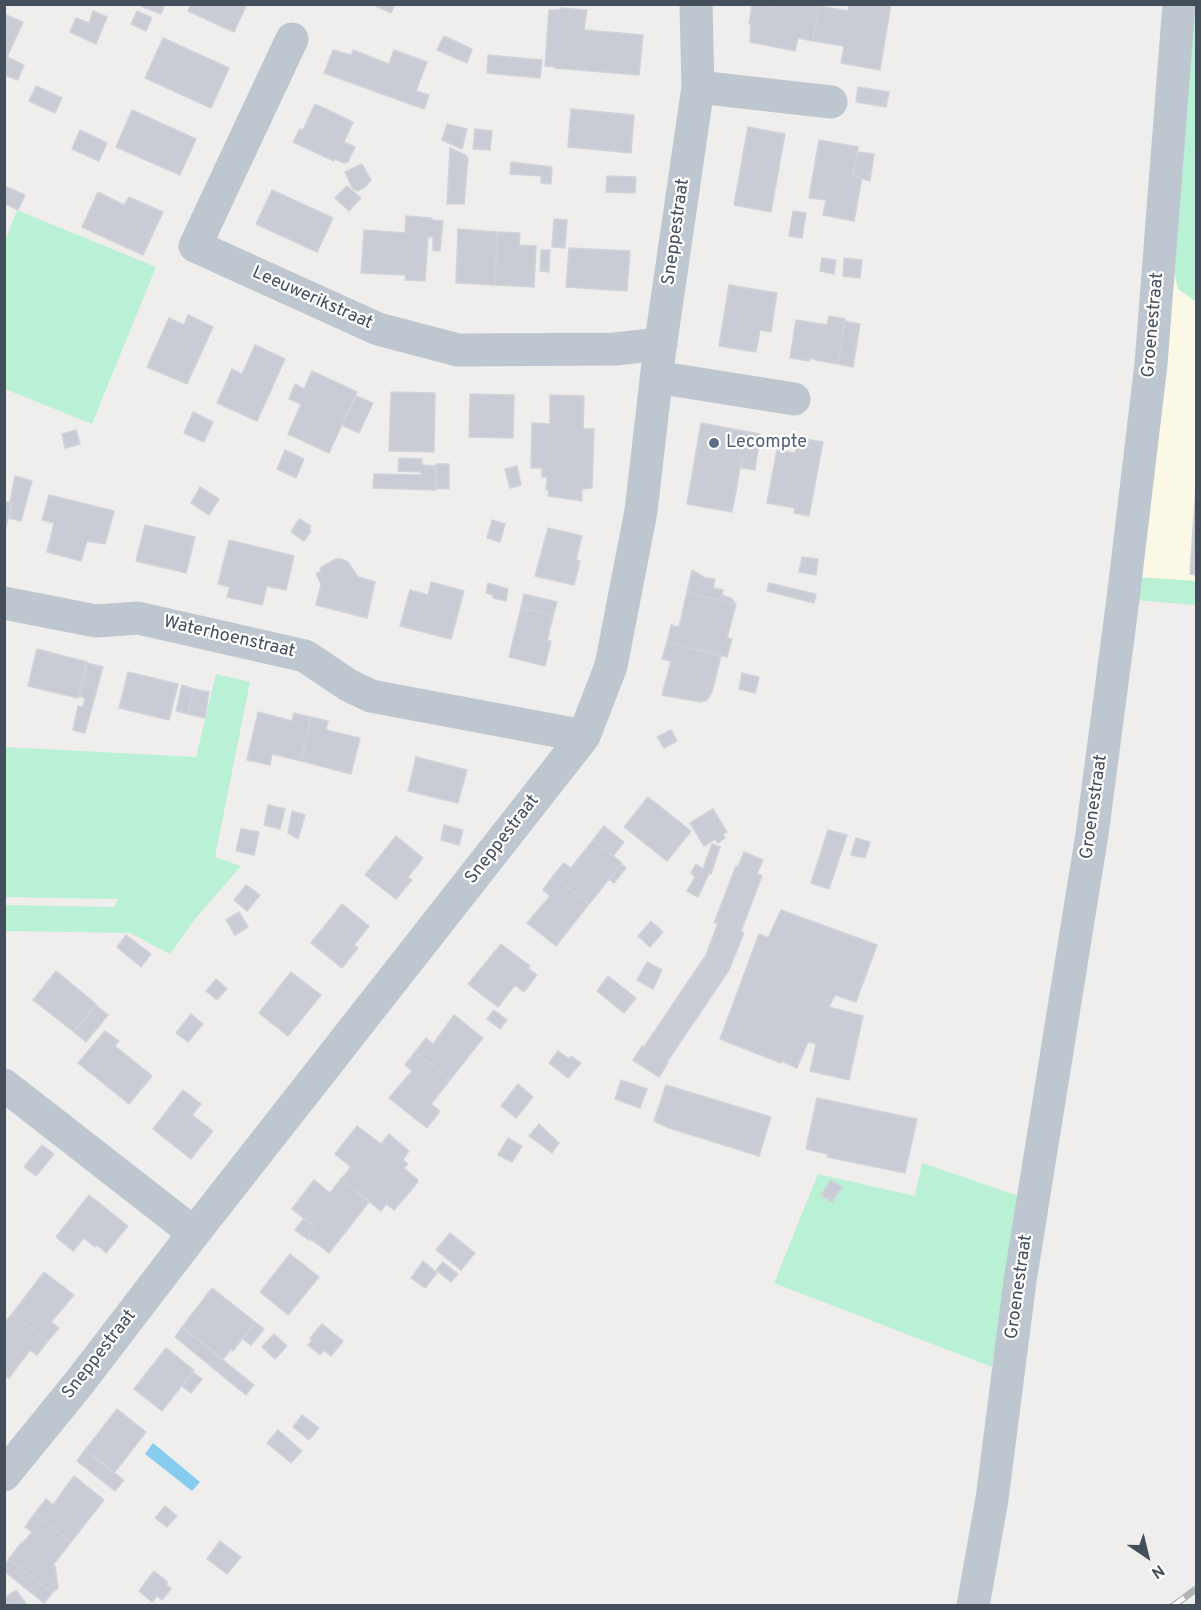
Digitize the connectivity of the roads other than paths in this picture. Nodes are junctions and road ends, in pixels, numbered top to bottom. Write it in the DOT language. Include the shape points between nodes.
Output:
graph roads {
  1 [pos="696,4"];
  2 [pos="1179,4"];
  3 [pos="292,39"];
  4 [pos="698,87"];
  5 [pos="831,102"];
  6 [pos="660,344"];
  7 [pos="656,377"];
  8 [pos="794,399"];
  9 [pos="4,603"];
  10 [pos="584,736"];
  11 [pos="4,1085"];
  12 [pos="194,1233"];
  13 [pos="4,1475"];
  14 [pos="973,1605"];
  1 -- 4 [label="street, Sneppestraat"];
  2 -- 14 [label="street, Groenestraat" via="1151,364 1124,599 1092,834"];
  3 -- 6 [label="street, Leeuwerikstraat" via="195,246 378,329 458,350 615,349"];
  4 -- 5 [label="street"];
  4 -- 6 [label="street, Sneppestraat"];
  6 -- 7 [label="street, Sneppestraat"];
  7 -- 8 [label="street"];
  7 -- 10 [label="street, Sneppestraat" via="641,511 611,666"];
  9 -- 10 [label="street, Waterhoenstraat" via="96,621 138,618 305,656 371,696"];
  10 -- 12 [label="street, Sneppestraat"];
  11 -- 12 [label="street"];
  12 -- 13 [label="street, Sneppestraat"];
}
